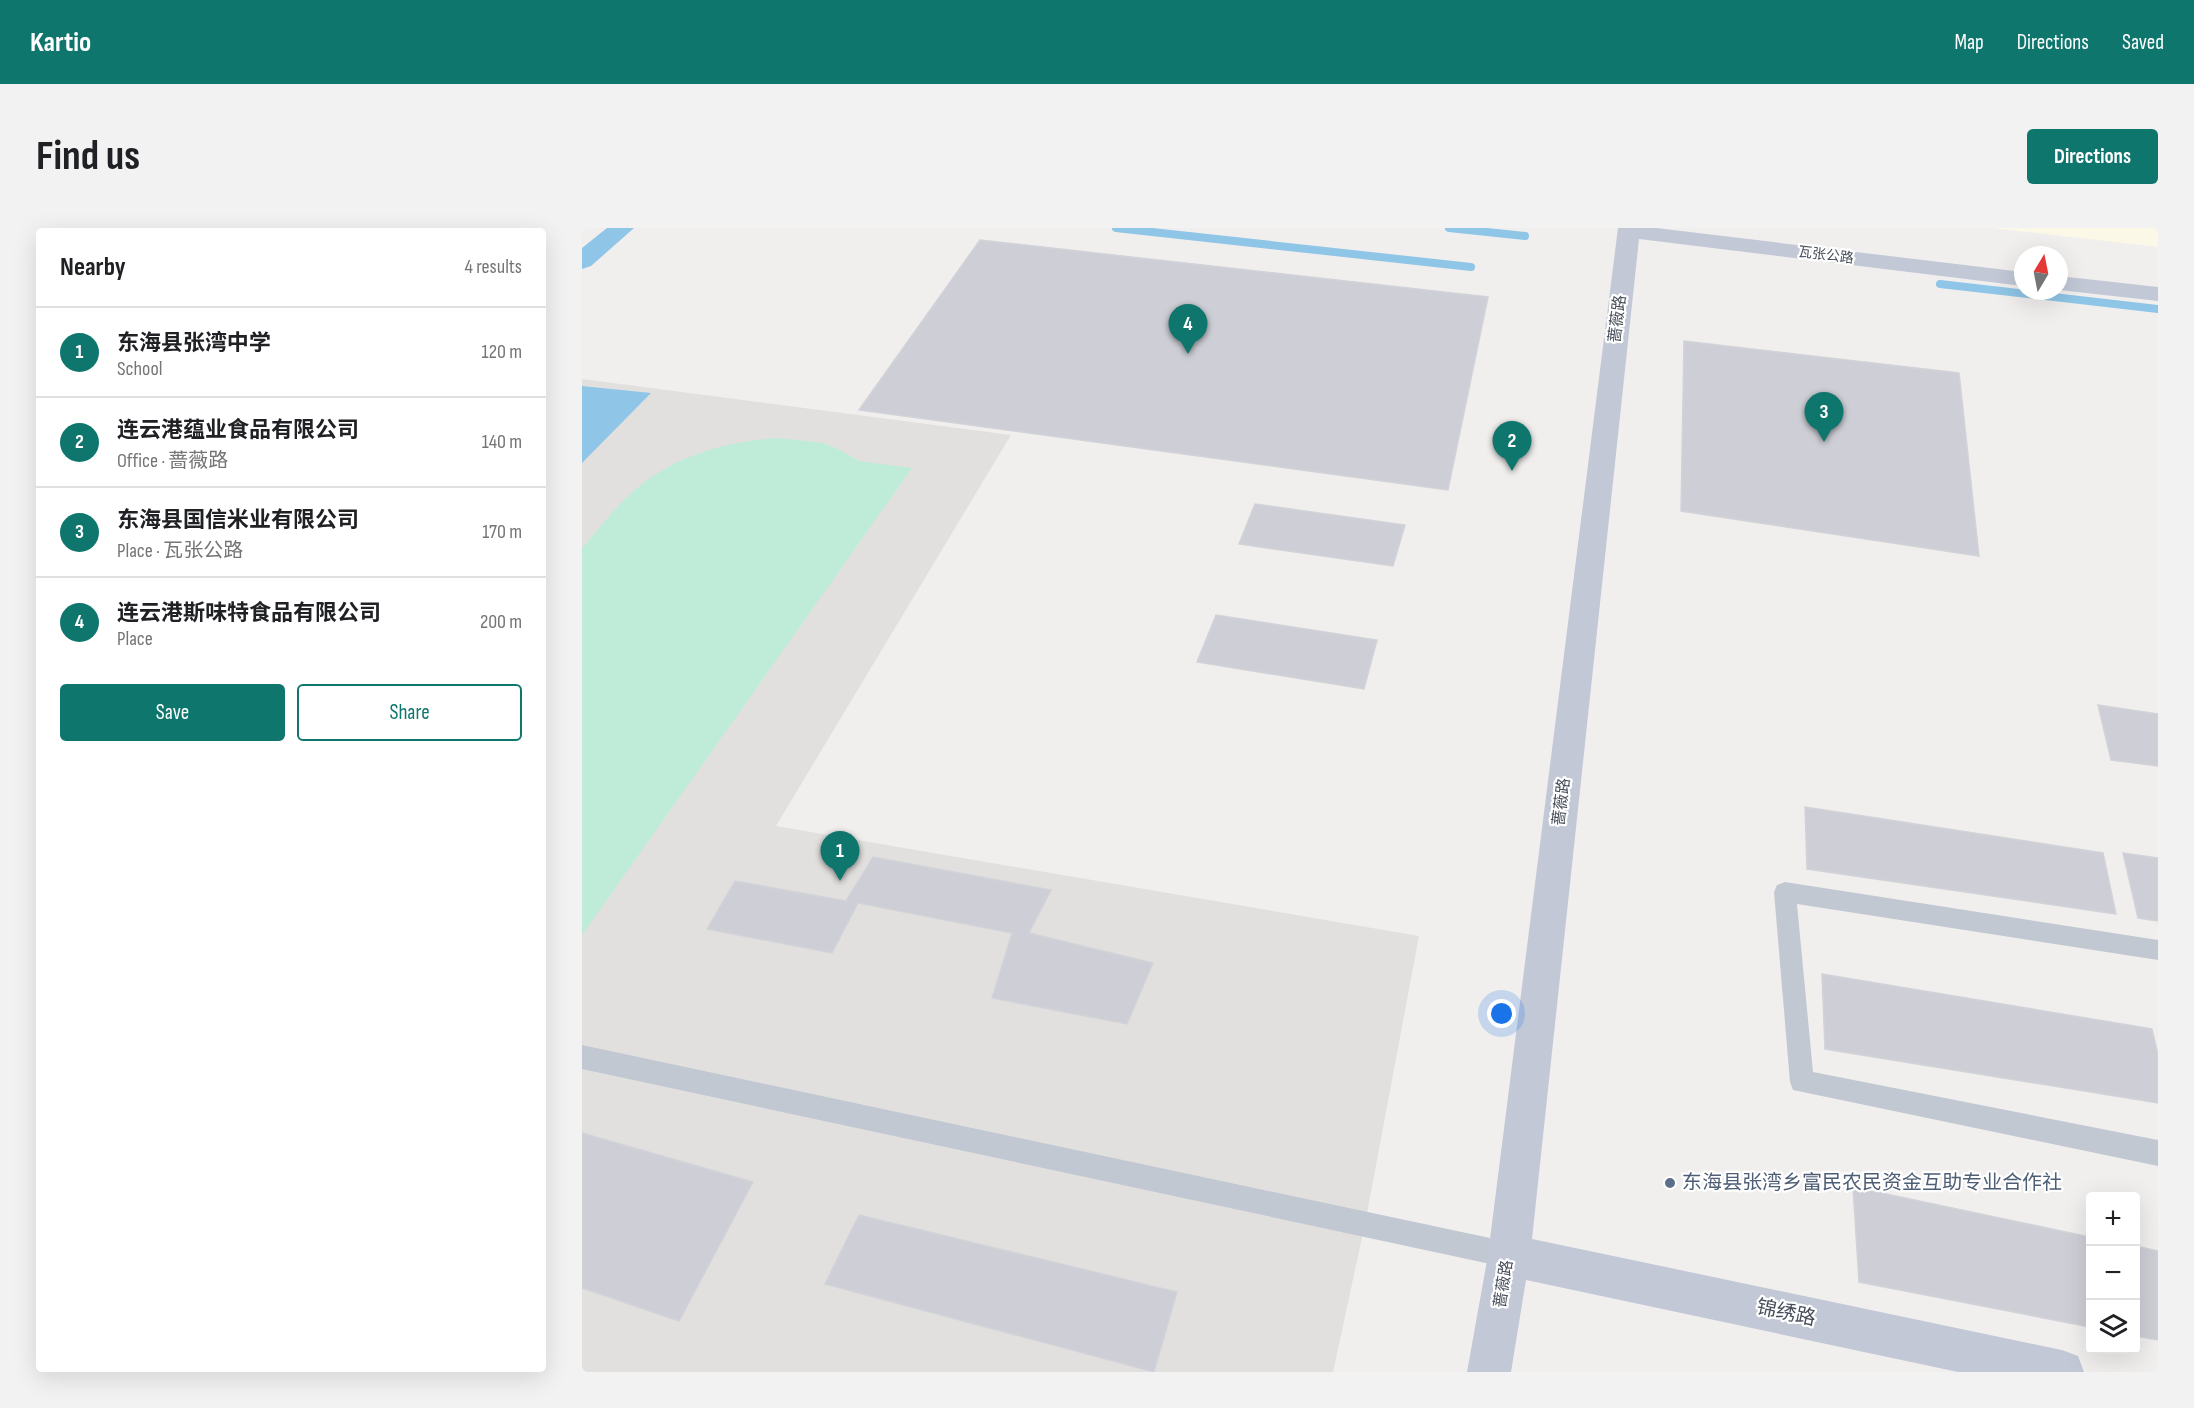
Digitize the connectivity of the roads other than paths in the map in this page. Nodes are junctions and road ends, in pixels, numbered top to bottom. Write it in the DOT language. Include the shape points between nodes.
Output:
graph roads {
  1 [pos="1630,229"];
  2 [pos="2014,278"];
  3 [pos="2068,284"];
  4 [pos="2158,294"];
  5 [pos="2158,950"];
  6 [pos="582,1057"];
  7 [pos="2158,1153"];
  8 [pos="1509,1255"];
  9 [pos="1489,1372"];
  10 [pos="2062,1372"];
  1 -- 2 [label="main road, 瓦张公路"];
  1 -- 8 [label="main road, 蔷薇路"];
  3 -- 4 [label="main road"];
  5 -- 7 [label="lane" via="1785,892 1802,1082"];
  6 -- 8 [label="lane"];
  8 -- 9 [label="main road, 蔷薇路"];
  8 -- 10 [label="main road, 锦绣路"];
}
